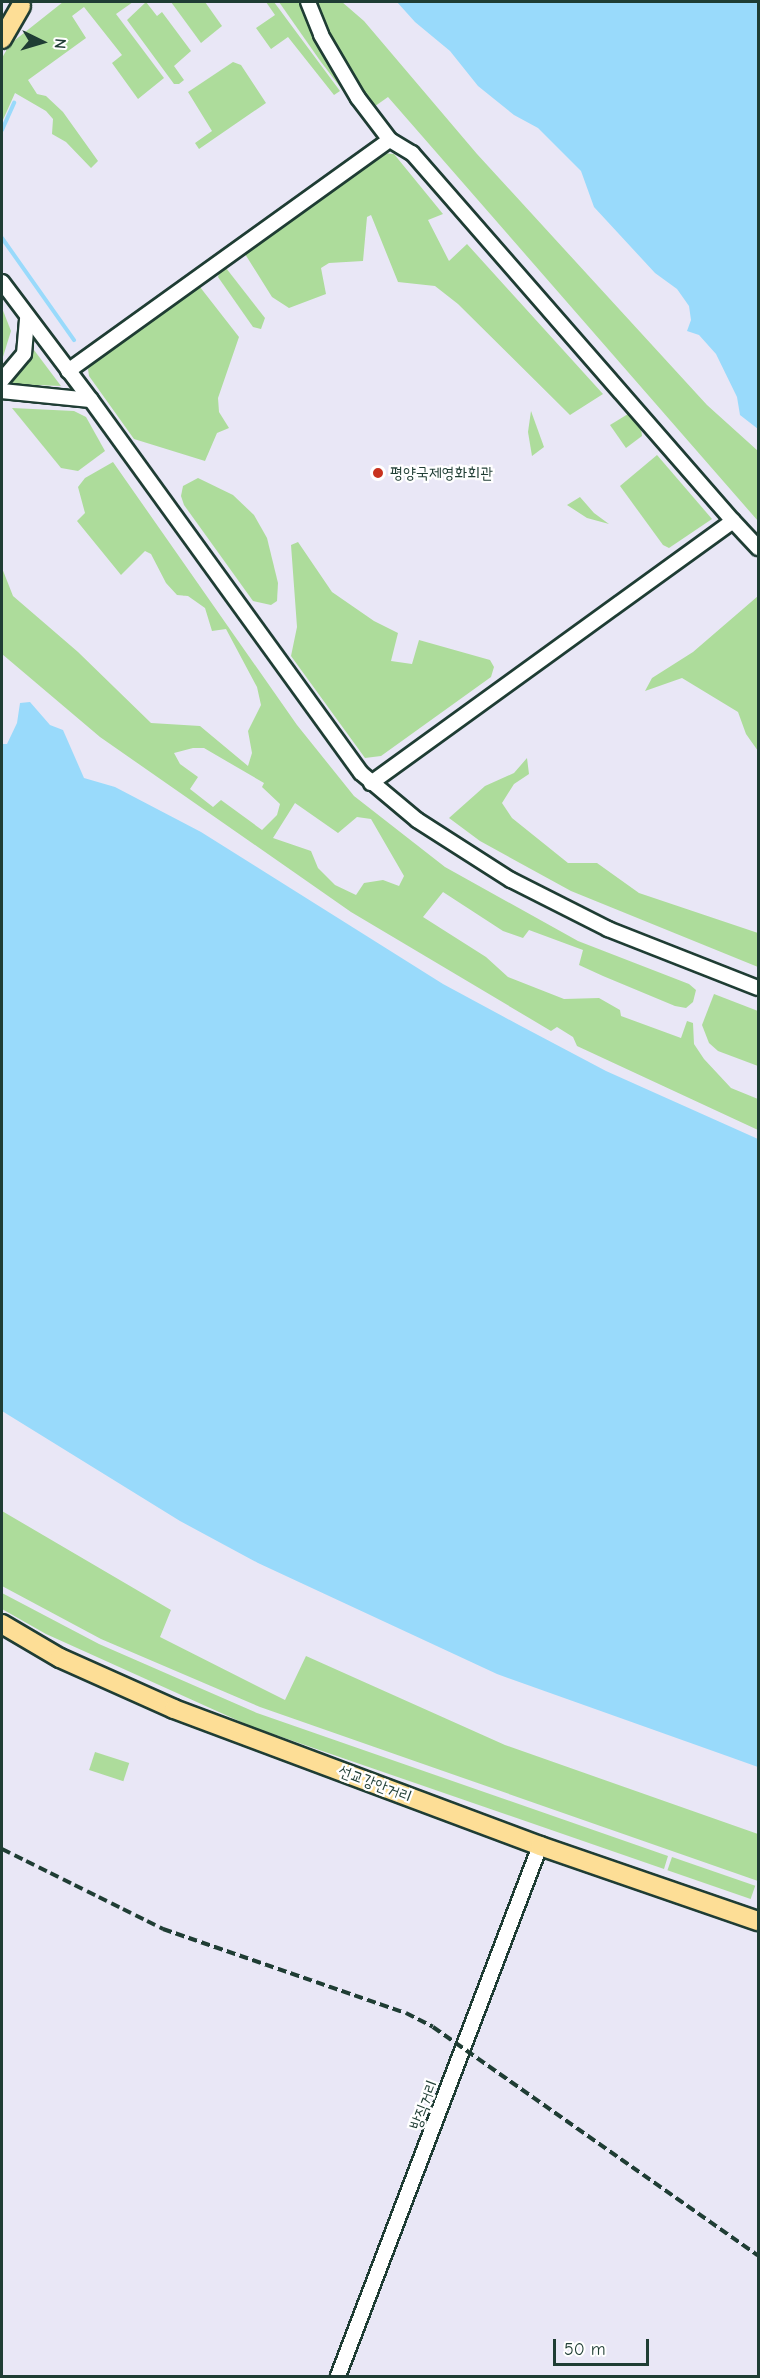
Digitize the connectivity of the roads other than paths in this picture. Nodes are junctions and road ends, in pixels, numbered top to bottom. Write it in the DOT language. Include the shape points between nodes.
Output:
graph roads {
  1 [pos="308,2"];
  2 [pos="24,4"];
  3 [pos="2,21"];
  4 [pos="2,39"];
  5 [pos="390,140"];
  6 [pos="2,282"];
  7 [pos="27,318"];
  8 [pos="68,371"];
  9 [pos="2,380"];
  10 [pos="2,391"];
  11 [pos="91,400"];
  12 [pos="733,521"];
  13 [pos="759,548"];
  14 [pos="371,783"];
  15 [pos="759,988"];
  16 [pos="2,1624"];
  17 [pos="540,1846"];
  18 [pos="759,1921"];
  19 [pos="338,2376"];
  1 -- 5 [label="street" via="321,35 358,98"];
  2 -- 3 [label="main road"];
  2 -- 4 [label="main road"];
  5 -- 8 [label="street"];
  5 -- 12 [label="street" via="412,153"];
  6 -- 7 [label="street"];
  7 -- 8 [label="street"];
  7 -- 9 [label="street" via="24,354"];
  8 -- 11 [label="street"];
  10 -- 11 [label="street"];
  11 -- 14 [label="street" via="353,764"];
  12 -- 13 [label="street"];
  12 -- 14 [label="street"];
  14 -- 15 [label="street" via="438,834 529,890 608,929"];
  16 -- 17 [label="main road, 선교강안거리" via="60,1658 174,1709"];
  17 -- 18 [label="main road, 선교강안거리"];
  17 -- 19 [label="street, 방직거리"];
}
